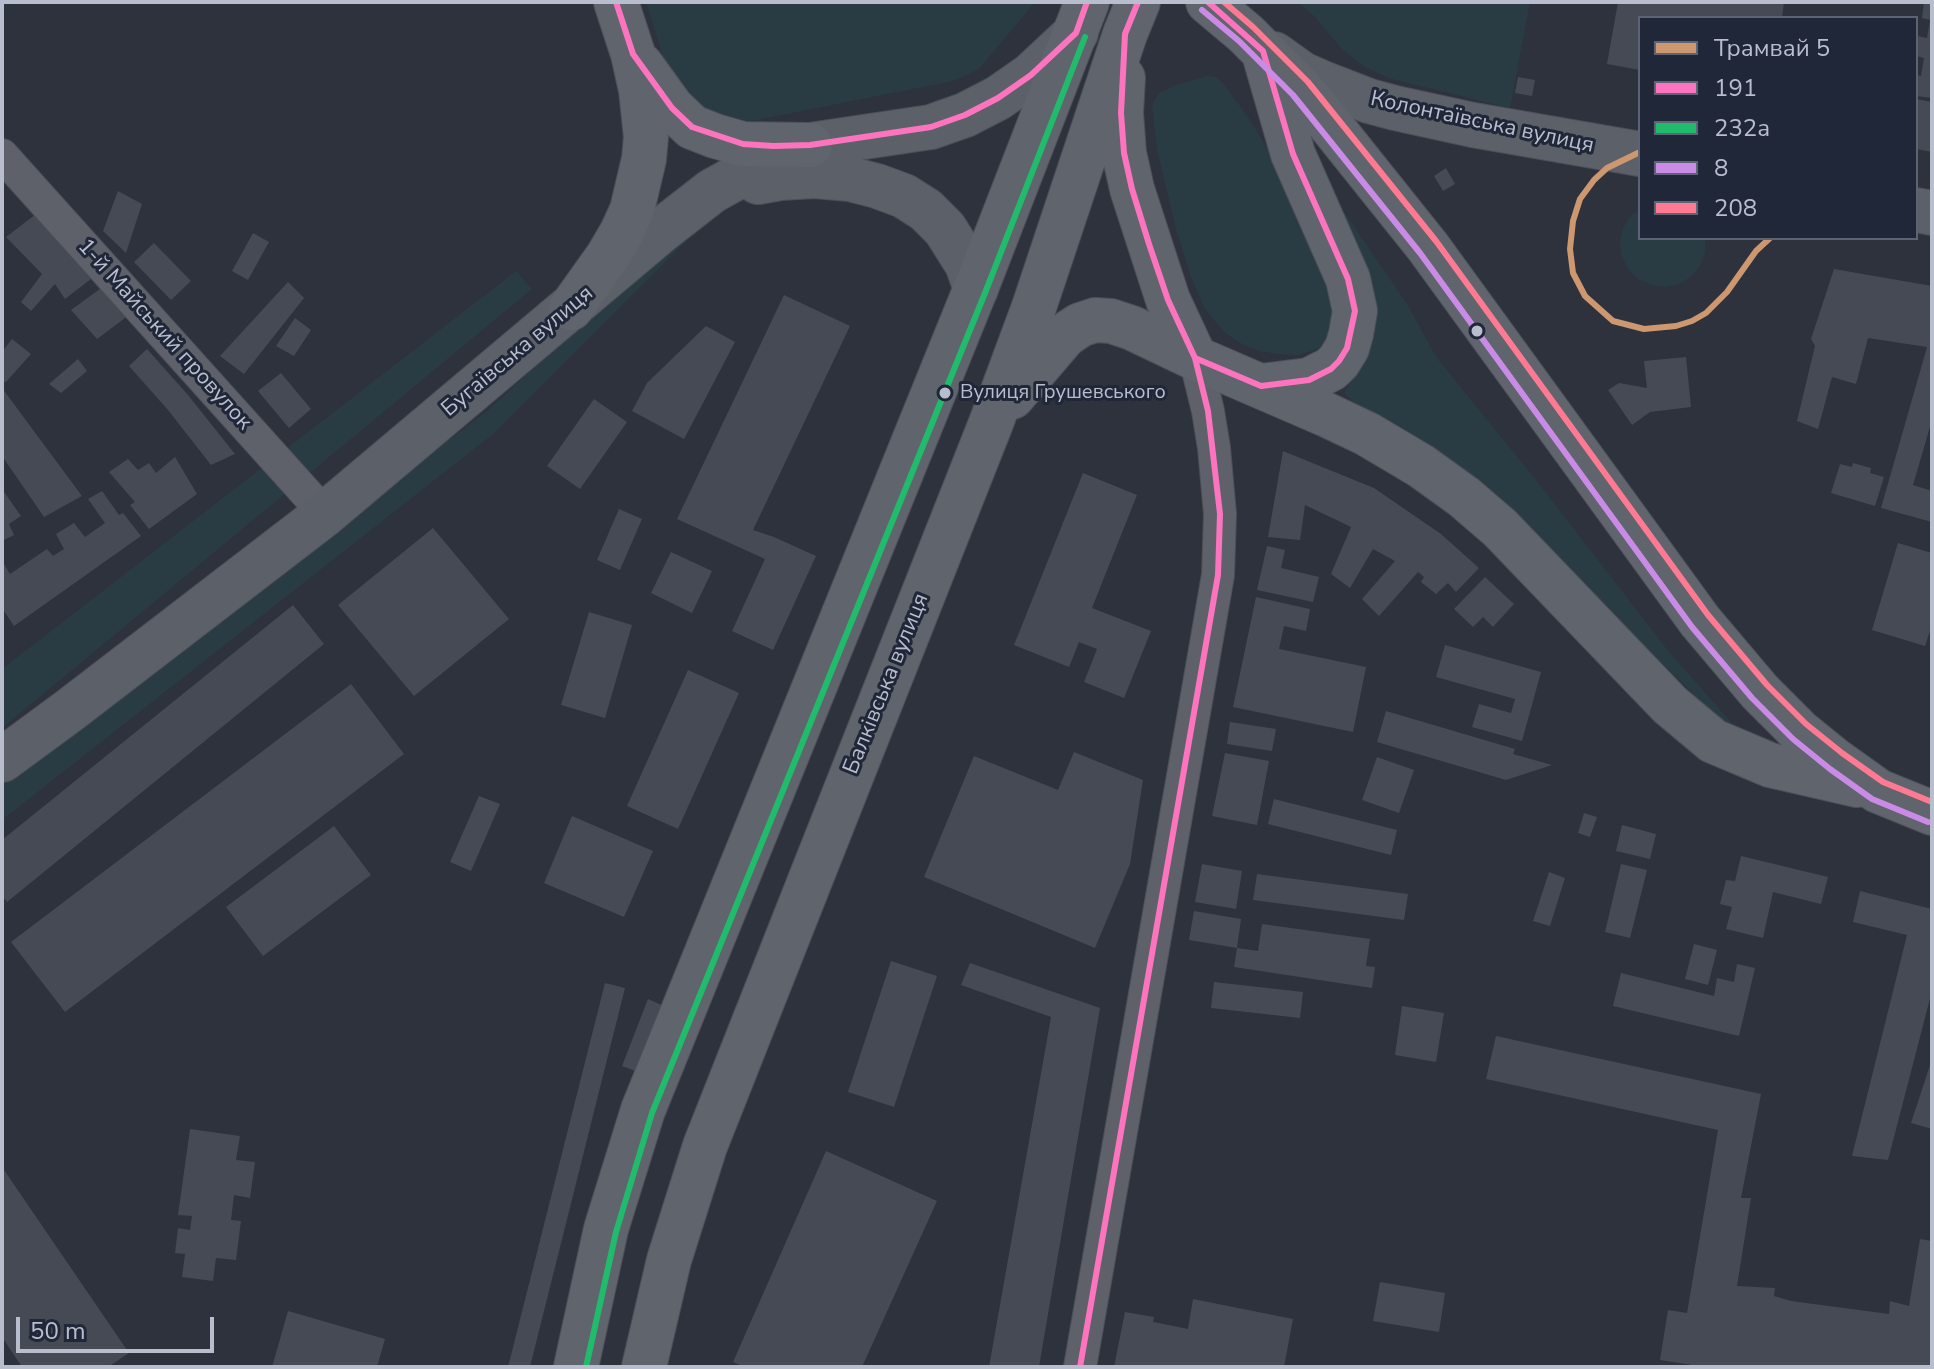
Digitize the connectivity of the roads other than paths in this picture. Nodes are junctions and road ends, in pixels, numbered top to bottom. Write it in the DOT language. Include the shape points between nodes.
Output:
graph roads {
  1 [pos="616,2"];
  2 [pos="1208,2"];
  3 [pos="1082,17"];
  4 [pos="1132,18"];
  5 [pos="1254,42"];
  6 [pos="633,54"];
  7 [pos="810,145"];
  8 [pos="1638,154"];
  9 [pos="2,155"];
  10 [pos="712,191"];
  11 [pos="976,289"];
  12 [pos="571,308"];
  13 [pos="1195,358"];
  14 [pos="1261,386"];
  15 [pos="991,423"];
  16 [pos="325,514"];
  17 [pos="2,760"];
  18 [pos="1878,791"];
  19 [pos="1932,813"];
  20 [pos="576,1367"];
  21 [pos="644,1367"];
  22 [pos="1080,1367"];
  1 -- 6 [label="main road"];
  2 -- 5 [label="main road"];
  3 -- 7 [label="main road, Бугаївська вулиця" via="1031,75 965,115 931,127"];
  3 -- 11 [label="main road"];
  4 -- 13 [label="main road" via="1121,113 1124,153 1168,300"];
  4 -- 15 [label="main road, Балківська вулиця"];
  5 -- 8 [label="main road, Колонтаївська вулиця" via="1302,74 1369,101"];
  5 -- 14 [label="main road" via="1293,154 1348,279 1355,311 1347,348 1331,369 1309,380"];
  5 -- 18 [label="main road" via="1324,117 1428,247 1728,656 1799,731"];
  6 -- 7 [label="main road" via="692,127 743,144"];
  6 -- 12 [label="main road" via="646,137 639,186 622,232"];
  7 -- 10 [label="main road, Бугаївська вулиця"];
  9 -- 16 [label="street, 1-й Майський провулок"];
  10 -- 11 [label="main road" via="815,176 850,179 904,196 945,229"];
  10 -- 12 [label="main road, Бугаївська вулиця"];
  11 -- 20 [label="main road" via="643,1110 606,1229"];
  12 -- 16 [label="main road, Бугаївська вулиця"];
  13 -- 14 [label="main road"];
  13 -- 15 [label="main road" via="1111,321 1087,322 1065,335"];
  13 -- 22 [label="street" via="1214,448 1218,575"];
  14 -- 18 [label="main road" via="1367,434 1464,497 1670,705 1713,741 1770,765"];
  15 -- 21 [label="main road, Балківська вулиця" via="705,1146 669,1260"];
  16 -- 17 [label="main road, Бугаївська вулиця"];
  18 -- 19 [label="main road"];
}
